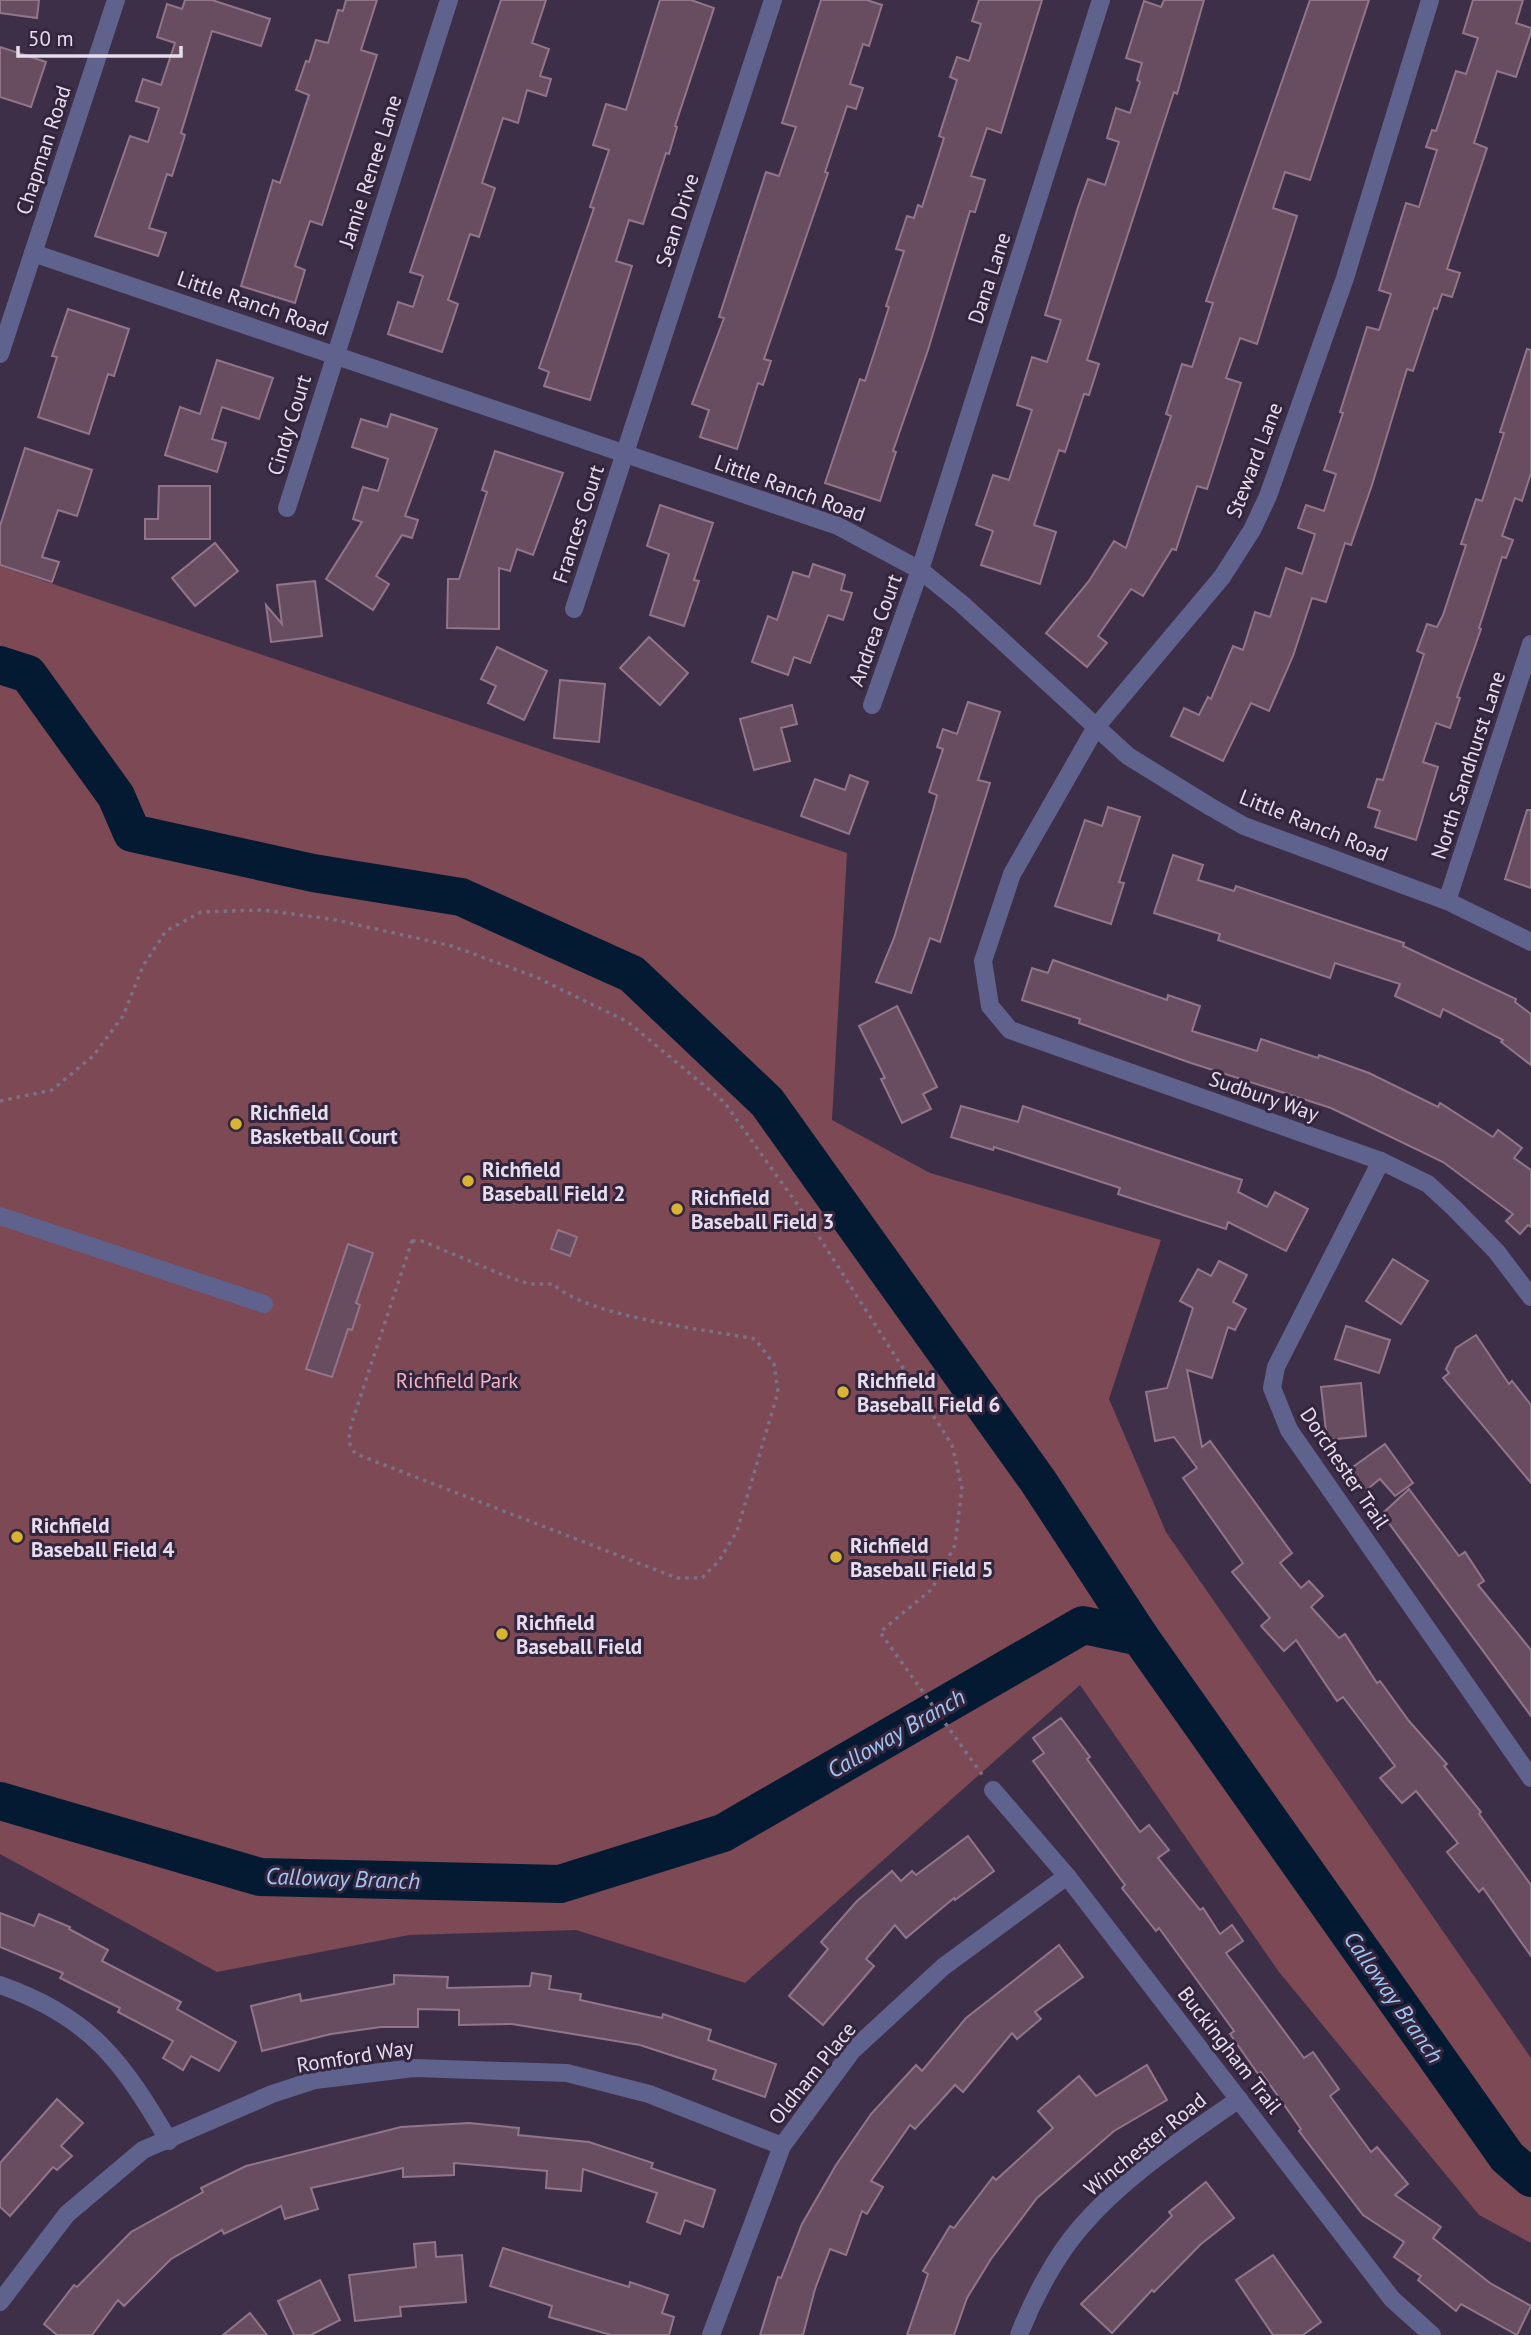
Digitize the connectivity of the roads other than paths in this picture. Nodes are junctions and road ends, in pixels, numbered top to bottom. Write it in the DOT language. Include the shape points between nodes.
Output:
graph roads {
  1 [pos="116,0"];
  2 [pos="449,0"];
  3 [pos="773,0"];
  4 [pos="1101,0"];
  5 [pos="1430,0"];
  6 [pos="33,253"];
  7 [pos="0,354"];
  8 [pos="335,355"];
  9 [pos="625,453"];
  10 [pos="287,508"];
  11 [pos="920,570"];
  12 [pos="574,609"];
  13 [pos="1531,644"];
  14 [pos="872,705"];
  15 [pos="1096,727"];
  16 [pos="1447,901"];
  17 [pos="1531,942"];
  18 [pos="984,961"];
  19 [pos="1381,1161"];
  20 [pos="0,1216"];
  21 [pos="1531,1297"];
  22 [pos="264,1304"];
  23 [pos="1531,1778"];
  24 [pos="993,1790"];
  25 [pos="1067,1876"];
  26 [pos="0,1985"];
  27 [pos="1239,2099"];
  28 [pos="169,2141"];
  29 [pos="782,2146"];
  30 [pos="0,2302"];
  31 [pos="711,2335"];
  32 [pos="1019,2335"];
  33 [pos="1432,2335"];
  1 -- 6 [label="street, Chapman Road"];
  2 -- 8 [label="street, Jamie Renee Lane"];
  3 -- 9 [label="street, Sean Drive"];
  4 -- 11 [label="street, Dana Lane"];
  5 -- 15 [label="street, Steward Lane" via="1345,278 1268,496 1222,577"];
  6 -- 7 [label="street, Chapman Road"];
  6 -- 8 [label="street, Little Ranch Road"];
  8 -- 9 [label="street, Little Ranch Road"];
  8 -- 10 [label="street, Cindy Court"];
  9 -- 11 [label="street, Little Ranch Road" via="838,526"];
  9 -- 12 [label="street, Frances Court"];
  11 -- 14 [label="street, Andrea Court"];
  11 -- 15 [label="street, Little Ranch Road"];
  13 -- 16 [label="street, North Sandhurst Lane"];
  15 -- 16 [label="street, Little Ranch Road" via="1128,756 1244,826"];
  15 -- 18 [label="street, Steward Lane" via="1012,874"];
  16 -- 17 [label="street, Little Ranch Road"];
  18 -- 19 [label="street, Sudbury Way" via="990,1006 1010,1030"];
  19 -- 21 [label="street, Sudbury Way" via="1428,1184 1496,1251"];
  19 -- 23 [label="street, Dorchester Trail" via="1276,1367 1272,1388 1289,1430"];
  20 -- 22 [label="street"];
  24 -- 25 [label="street, Buckingham Trail"];
  25 -- 27 [label="street, Buckingham Trail"];
  25 -- 29 [label="street, Oldham Place" via="943,1967 852,2051"];
  26 -- 28 [label="street" via="75,2021 102,2045 132,2078"];
  27 -- 32 [label="street, Winchester Road" via="1125,2185 1080,2228"];
  27 -- 33 [label="street, Buckingham Trail" via="1392,2300"];
  28 -- 29 [label="street, Romford Way" via="272,2094 315,2080 440,2068 567,2073 614,2083"];
  28 -- 30 [label="street, Romford Way" via="143,2150 67,2214"];
  29 -- 31 [label="street, Oldham Place"];
}
